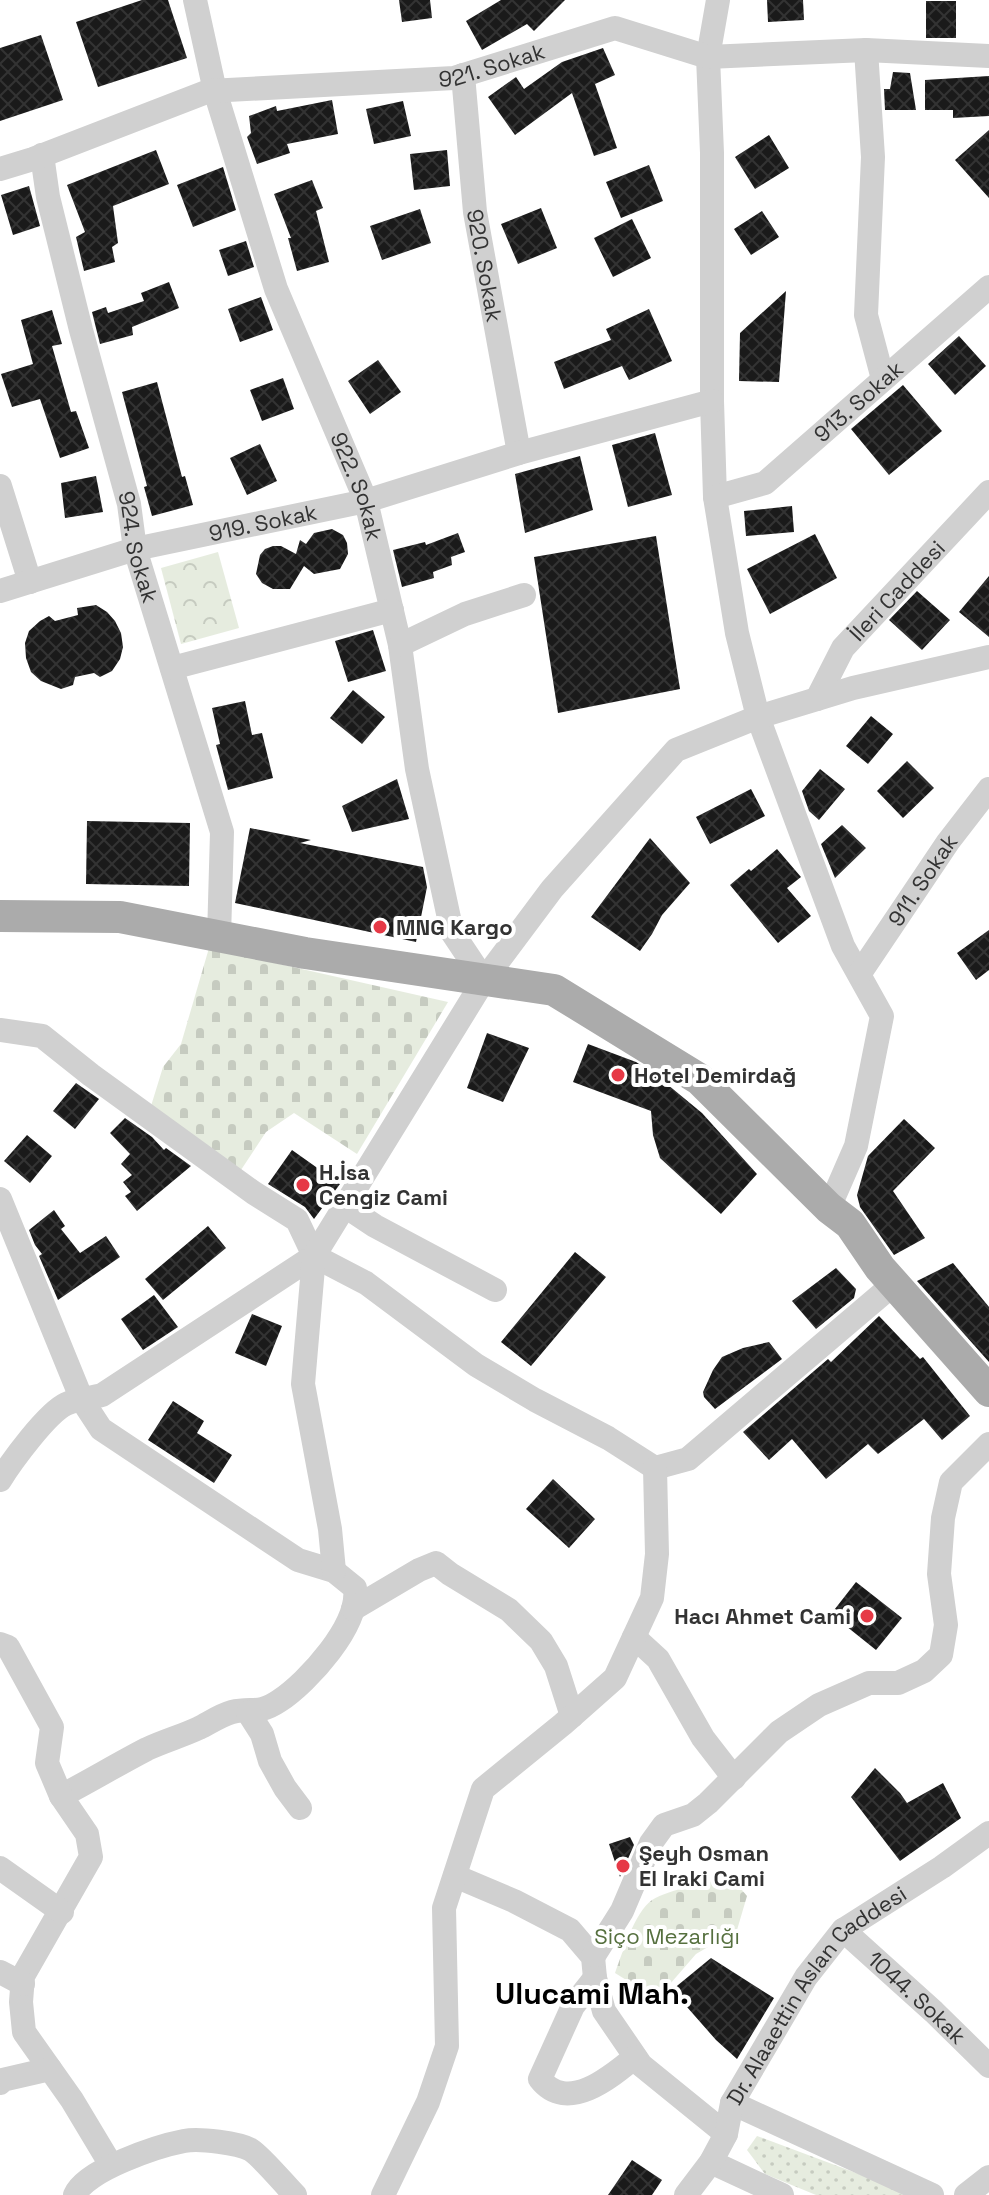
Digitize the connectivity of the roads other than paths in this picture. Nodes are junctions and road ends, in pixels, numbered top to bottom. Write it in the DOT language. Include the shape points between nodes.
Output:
graph roads {
  1 [pos="195,0"];
  2 [pos="718,0"];
  3 [pos="866,50"];
  4 [pos="989,56"];
  5 [pos="708,57"];
  6 [pos="463,75"];
  7 [pos="215,91"];
  8 [pos="42,155"];
  9 [pos="0,169"];
  10 [pos="989,287"];
  11 [pos="883,379"];
  12 [pos="712,401"];
  13 [pos="519,453"];
  14 [pos="0,486"];
  15 [pos="989,492"];
  16 [pos="715,497"];
  17 [pos="366,501"];
  18 [pos="135,549"];
  19 [pos="30,582"];
  20 [pos="0,591"];
  21 [pos="524,595"];
  22 [pos="392,610"];
  23 [pos="400,645"];
  24 [pos="989,657"];
  25 [pos="172,668"];
  26 [pos="817,699"];
  27 [pos="758,717"];
  28 [pos="989,789"];
  29 [pos="0,916"];
  30 [pos="219,937"];
  31 [pos="860,973"];
  32 [pos="484,980"];
  33 [pos="0,1030"];
  34 [pos="0,1199"];
  35 [pos="345,1206"];
  36 [pos="829,1208"];
  37 [pos="314,1256"];
  38 [pos="887,1288"];
  39 [pos="495,1290"];
  40 [pos="982,1383"];
  41 [pos="82,1400"];
  42 [pos="989,1415"];
  43 [pos="989,1444"];
  44 [pos="655,1468"];
  45 [pos="0,1480"];
  46 [pos="334,1571"];
  47 [pos="353,1609"];
  48 [pos="634,1637"];
  49 [pos="0,1644"];
  50 [pos="248,1712"];
  51 [pos="572,1716"];
  52 [pos="734,1778"];
  53 [pos="61,1796"];
  54 [pos="300,1808"];
  55 [pos="987,1838"];
  56 [pos="0,1868"];
  57 [pos="455,1876"];
  58 [pos="62,1912"];
  59 [pos="843,1930"];
  60 [pos="594,1967"];
  61 [pos="0,1972"];
  62 [pos="23,1984"];
  63 [pos="635,2057"];
  64 [pos="989,2066"];
  65 [pos="50,2069"];
  66 [pos="0,2083"];
  67 [pos="732,2103"];
  68 [pos="726,2134"];
  69 [pos="711,2162"];
  70 [pos="111,2165"];
  71 [pos="989,2177"];
  72 [pos="75,2195"];
  73 [pos="295,2195"];
  74 [pos="383,2195"];
  75 [pos="686,2195"];
  76 [pos="782,2195"];
  77 [pos="932,2195"];
  78 [pos="966,2195"];
  1 -- 7 [label="street, 922. Sokak"];
  2 -- 5 [label="street"];
  3 -- 4 [label="street, 921. Sokak"];
  3 -- 5 [label="street, 921. Sokak"];
  3 -- 11 [label="street" via="873,157 866,315"];
  5 -- 6 [label="street, 921. Sokak" via="615,28"];
  5 -- 12 [label="street"];
  6 -- 7 [label="street, 921. Sokak"];
  6 -- 13 [label="street, 920. Sokak" via="475,212"];
  7 -- 8 [label="street, 921. Sokak"];
  7 -- 17 [label="street, 922. Sokak" via="276,289"];
  8 -- 9 [label="street, 921. Sokak"];
  8 -- 18 [label="street, 924. Sokak" via="81,330 129,504"];
  10 -- 11 [label="street, 913. Sokak"];
  11 -- 16 [label="street, 913. Sokak" via="765,483"];
  12 -- 13 [label="street, 919. Sokak"];
  12 -- 16 [label="street"];
  13 -- 17 [label="street, 919. Sokak"];
  14 -- 19 [label="street"];
  15 -- 26 [label="street, İleri Caddesi" via="843,648"];
  16 -- 27 [label="street" via="737,633"];
  17 -- 18 [label="street, 919. Sokak"];
  17 -- 22 [label="street, 922. Sokak"];
  18 -- 19 [label="street, 919. Sokak"];
  18 -- 25 [label="street, 924. Sokak"];
  19 -- 20 [label="street, 919. Sokak"];
  21 -- 23 [label="street" via="465,614"];
  22 -- 23 [label="street, 922. Sokak"];
  22 -- 25 [label="street"];
  23 -- 32 [label="street, 922. Sokak" via="417,769 452,932"];
  24 -- 26 [label="street"];
  25 -- 30 [label="street, 924. Sokak" via="222,832"];
  26 -- 27 [label="street"];
  27 -- 31 [label="street" via="843,946"];
  27 -- 32 [label="street" via="676,750 552,889"];
  28 -- 31 [label="street, 911. Sokak"];
  29 -- 30 [label="main road" via="120,917"];
  30 -- 32 [label="main road"];
  31 -- 36 [label="street" via="882,1016 856,1146"];
  32 -- 35 [label="street"];
  32 -- 36 [label="main road" via="554,990 699,1079"];
  33 -- 37 [label="street" via="42,1036 297,1220"];
  34 -- 41 [label="street"];
  35 -- 37 [label="street"];
  35 -- 39 [label="street"];
  36 -- 38 [label="main road" via="850,1224"];
  37 -- 41 [label="street" via="102,1395"];
  37 -- 44 [label="street" via="366,1283 476,1365"];
  37 -- 46 [label="street" via="303,1384"];
  38 -- 40 [label="main road"];
  38 -- 44 [label="street" via="688,1459"];
  40 -- 42 [label="main road"];
  41 -- 45 [label="street" via="64,1405 47,1420"];
  41 -- 46 [label="street" via="101,1429 298,1560"];
  43 -- 52 [label="street" via="951,1482 939,1574 946,1625 941,1655 924,1671 898,1683 869,1683 819,1705 779,1732"];
  44 -- 48 [label="street" via="652,1598"];
  46 -- 47 [label="street" via="355,1588"];
  47 -- 50 [label="street" via="350,1621 306,1680 279,1702"];
  47 -- 51 [label="street" via="436,1563 509,1610 541,1641 556,1666"];
  48 -- 51 [label="street" via="615,1678"];
  48 -- 52 [label="street" via="658,1659 703,1738"];
  49 -- 53 [label="street" via="8,1647 52,1727 47,1763"];
  50 -- 53 [label="street" via="232,1712 149,1748"];
  50 -- 54 [label="street"];
  51 -- 57 [label="street" via="483,1789"];
  52 -- 60 [label="street" via="693,1815 664,1825"];
  53 -- 58 [label="street" via="87,1834 91,1857"];
  55 -- 59 [label="street, Dr. Alaaettin Aslan Caddesi"];
  56 -- 58 [label="street"];
  57 -- 60 [label="street" via="570,1930"];
  57 -- 74 [label="street" via="444,1908 447,2046 428,2102"];
  58 -- 62 [label="street"];
  59 -- 64 [label="street, 1044. Sokak"];
  59 -- 67 [label="street, Dr. Alaaettin Aslan Caddesi" via="806,1977"];
  60 -- 63 [label="street" via="604,2011"];
  60 -- 63 [label="street" via="540,2079 562,2094 582,2091"];
  61 -- 62 [label="street"];
  62 -- 65 [label="street" via="24,2032"];
  63 -- 68 [label="street"];
  65 -- 66 [label="street"];
  65 -- 70 [label="street"];
  67 -- 68 [label="street, Dr. Alaaettin Aslan Caddesi"];
  67 -- 77 [label="street"];
  68 -- 69 [label="street, Dr. Alaaettin Aslan Caddesi"];
  69 -- 75 [label="street, Dr. Alaaettin Aslan Caddesi"];
  69 -- 76 [label="street"];
  70 -- 72 [label="street" via="78,2187"];
  70 -- 73 [label="street" via="186,2140 212,2140 251,2150"];
  71 -- 78 [label="street"];
}
